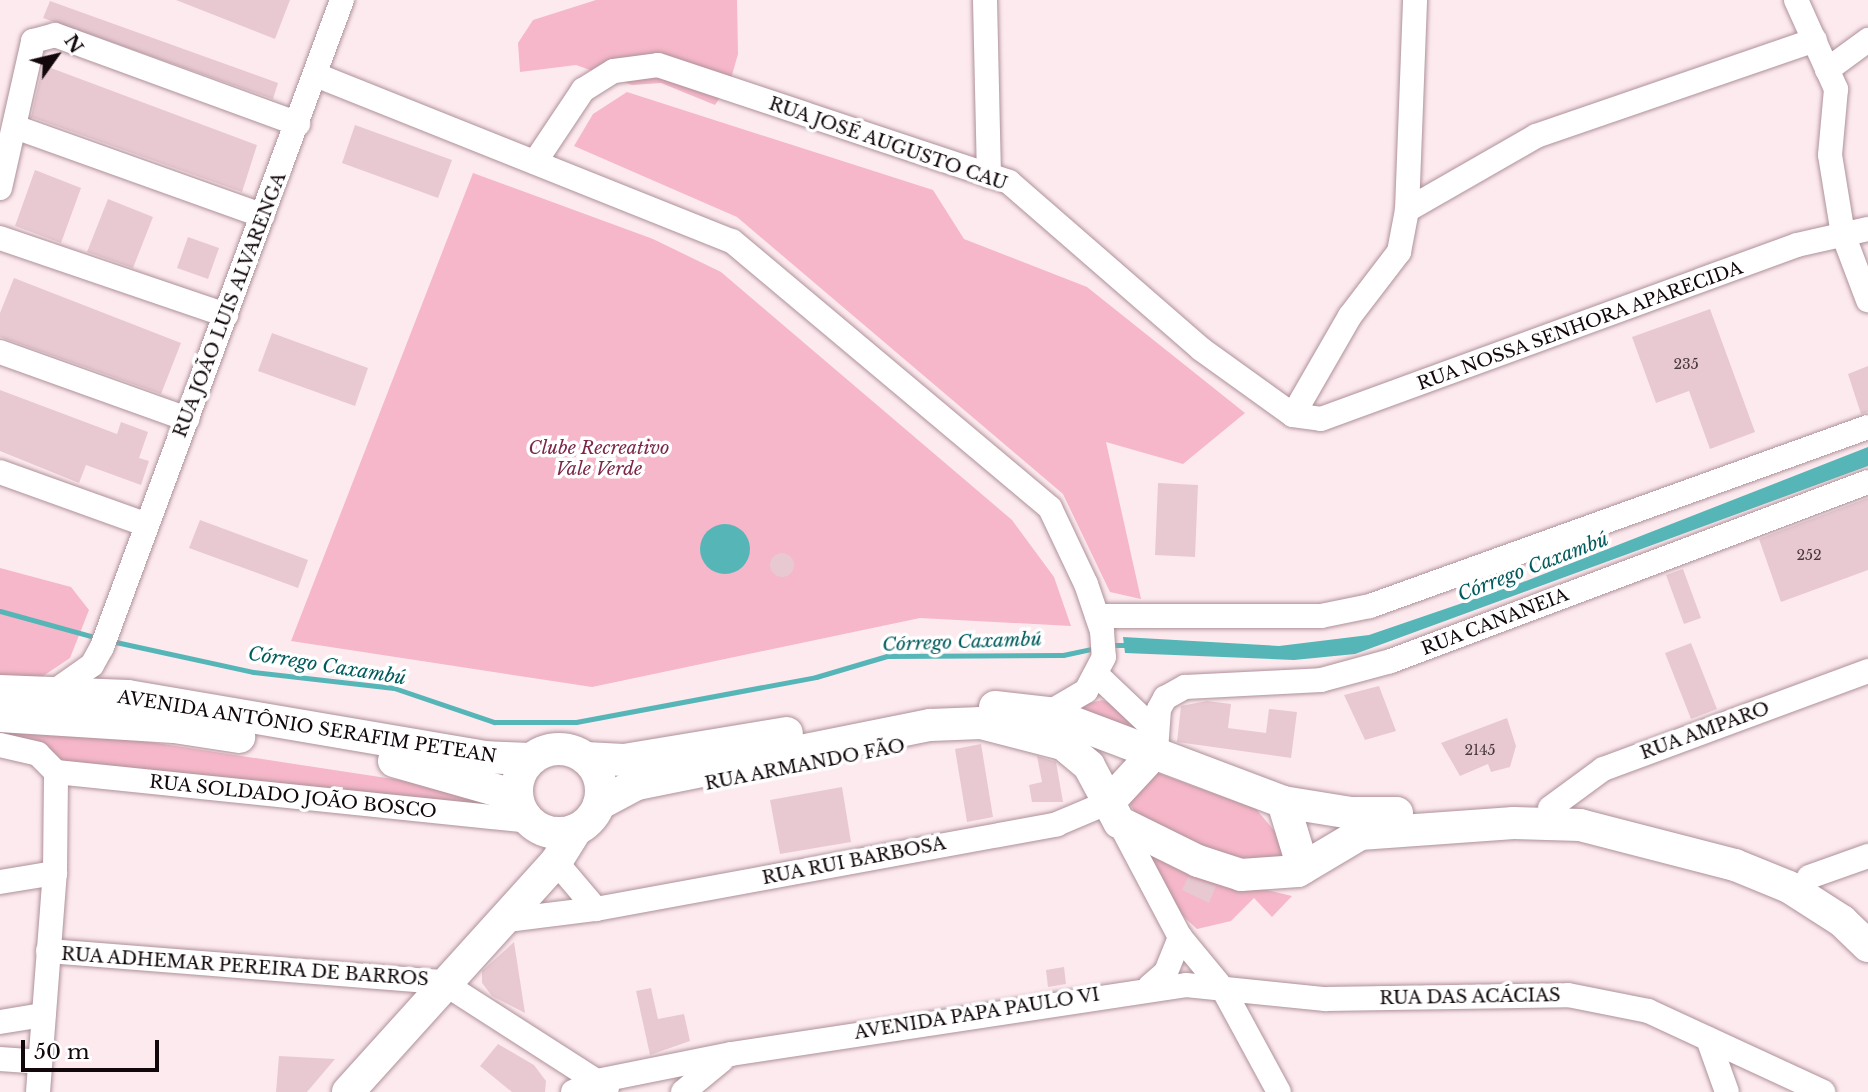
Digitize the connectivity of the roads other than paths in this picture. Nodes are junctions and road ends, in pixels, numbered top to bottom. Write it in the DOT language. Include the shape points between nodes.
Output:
graph roads {
  1 [pos="342,0"];
  2 [pos="985,0"];
  3 [pos="1415,0"];
  4 [pos="1796,0"];
  5 [pos="1815,40"];
  6 [pos="1868,40"];
  7 [pos="1827,70"];
  8 [pos="316,75"];
  9 [pos="298,124"];
  10 [pos="15,127"];
  11 [pos="535,162"];
  12 [pos="989,176"];
  13 [pos="0,188"];
  14 [pos="1407,210"];
  15 [pos="263,216"];
  16 [pos="1868,229"];
  17 [pos="1843,234"];
  18 [pos="0,238"];
  19 [pos="1868,300"];
  20 [pos="226,315"];
  21 [pos="0,352"];
  22 [pos="1293,415"];
  23 [pos="187,419"];
  24 [pos="1868,427"];
  25 [pos="0,472"];
  26 [pos="1868,482"];
  27 [pos="147,525"];
  28 [pos="1099,623"];
  29 [pos="103,645"];
  30 [pos="1101,666"];
  31 [pos="1868,671"];
  32 [pos="0,691"];
  33 [pos="52,693"];
  34 [pos="128,696"];
  35 [pos="1048,713"];
  36 [pos="0,716"];
  37 [pos="1155,740"];
  38 [pos="0,745"];
  39 [pos="585,758"];
  40 [pos="530,760"];
  41 [pos="56,772"];
  42 [pos="1283,802"];
  43 [pos="1550,808"];
  44 [pos="1114,812"];
  45 [pos="528,815"];
  46 [pos="590,816"];
  47 [pos="1868,856"];
  48 [pos="556,862"];
  49 [pos="1303,869"];
  50 [pos="55,873"];
  51 [pos="1809,877"];
  52 [pos="0,882"];
  53 [pos="596,909"];
  54 [pos="505,914"];
  55 [pos="1868,917"];
  56 [pos="1180,937"];
  57 [pos="1868,946"];
  58 [pos="48,951"];
  59 [pos="442,982"];
  60 [pos="1150,986"];
  61 [pos="1223,989"];
  62 [pos="43,1015"];
  63 [pos="0,1022"];
  64 [pos="1708,1039"];
  65 [pos="732,1054"];
  66 [pos="0,1059"];
  67 [pos="39,1062"];
  68 [pos="605,1087"];
  69 [pos="1809,1090"];
  70 [pos="37,1092"];
  71 [pos="348,1092"];
  72 [pos="573,1092"];
  73 [pos="683,1092"];
  74 [pos="1279,1092"];
  75 [pos="1727,1092"];
  1 -- 8 [label="street, RUA JOÃO LUIS ALVARENGA"];
  2 -- 12 [label="street"];
  3 -- 14 [label="street"];
  4 -- 5 [label="street"];
  5 -- 7 [label="street"];
  5 -- 14 [label="street" via="1536,136"];
  6 -- 7 [label="street"];
  7 -- 17 [label="street" via="1836,89 1830,155"];
  8 -- 9 [label="street, RUA JOÃO LUIS ALVARENGA"];
  8 -- 11 [label="street"];
  9 -- 10 [label="street" via="55,34 33,41"];
  9 -- 15 [label="street, RUA JOÃO LUIS ALVARENGA"];
  10 -- 13 [label="street"];
  10 -- 15 [label="street"];
  11 -- 12 [label="street, RUA JOSÉ AUGUSTO CAU" via="583,90 614,71 658,65"];
  11 -- 28 [label="street" via="732,241 1050,508"];
  12 -- 22 [label="street, RUA JOSÉ AUGUSTO CAU" via="1009,182 1201,349"];
  14 -- 22 [label="street" via="1399,252 1350,316"];
  15 -- 20 [label="street, RUA JOÃO LUIS ALVARENGA"];
  16 -- 17 [label="street, RUA NOSSA SENHORA APARECIDA"];
  17 -- 19 [label="street"];
  17 -- 22 [label="street, RUA NOSSA SENHORA APARECIDA" via="1797,245 1348,412 1321,419"];
  18 -- 20 [label="street"];
  20 -- 23 [label="street, RUA JOÃO LUIS ALVARENGA"];
  21 -- 23 [label="street"];
  23 -- 27 [label="street, RUA JOÃO LUIS ALVARENGA"];
  24 -- 28 [label="street" via="1370,606 1321,617"];
  25 -- 27 [label="street"];
  26 -- 37 [label="street, RUA CANANEIA" via="1391,661 1321,680 1185,687 1165,698"];
  27 -- 29 [label="street, RUA JOÃO LUIS ALVARENGA"];
  28 -- 30 [label="street"];
  29 -- 33 [label="street, RUA JOÃO LUIS ALVARENGA" via="92,665"];
  29 -- 34 [label="street" via="107,674"];
  30 -- 35 [label="street" via="1086,691"];
  30 -- 37 [label="street"];
  31 -- 43 [label="street, RUA AMPARO" via="1603,769"];
  32 -- 33 [label="main road, AVENIDA ANTÔNIO SERAFIM PETEAN"];
  33 -- 34 [label="main road, AVENIDA ANTÔNIO SERAFIM PETEAN"];
  34 -- 40 [label="main road, AVENIDA ANTÔNIO SERAFIM PETEAN" via="484,757"];
  35 -- 37 [label="main road"];
  35 -- 39 [label="main road" via="980,705 926,710 624,760"];
  36 -- 45 [label="main road, AVENIDA ANTÔNIO SERAFIM PETEAN" via="174,727 400,762"];
  37 -- 42 [label="main road"];
  37 -- 44 [label="main road"];
  38 -- 41 [label="street" via="38,754"];
  39 -- 40 [label="main road" via="561,749"];
  39 -- 46 [label="main road" via="599,779"];
  40 -- 45 [label="main road"];
  41 -- 45 [label="street, RUA SOLDADO JOÃO BOSCO"];
  41 -- 50 [label="street"];
  42 -- 43 [label="main road" via="1351,813"];
  42 -- 49 [label="main road"];
  43 -- 51 [label="main road" via="1643,819 1739,844"];
  44 -- 46 [label="main road, RUA ARMANDO FÃO" via="1089,766 1063,744 1021,729 930,740 646,796"];
  44 -- 49 [label="main road" via="1198,861 1241,875"];
  44 -- 53 [label="street, RUA RUI BARBOSA"];
  44 -- 56 [label="street"];
  45 -- 46 [label="main road" via="564,833"];
  45 -- 54 [label="main road"];
  46 -- 48 [label="main road"];
  47 -- 51 [label="street"];
  48 -- 53 [label="street"];
  48 -- 54 [label="main road"];
  49 -- 57 [label="main road" via="1360,834 1580,825 1735,865 1789,887 1842,921"];
  50 -- 52 [label="street"];
  50 -- 58 [label="street"];
  51 -- 55 [label="main road"];
  53 -- 54 [label="street, RUA RUI BARBOSA"];
  54 -- 59 [label="main road"];
  56 -- 60 [label="street" via="1166,972"];
  56 -- 61 [label="street"];
  58 -- 59 [label="street, RUA ADHEMAR PEREIRA DE BARROS"];
  58 -- 62 [label="street"];
  59 -- 68 [label="street"];
  59 -- 71 [label="main road"];
  60 -- 61 [label="street, AVENIDA PAPA PAULO VI"];
  60 -- 65 [label="street, AVENIDA PAPA PAULO VI"];
  61 -- 64 [label="street, RUA DAS ACÁCIAS" via="1325,999 1568,995 1648,1011"];
  61 -- 74 [label="street"];
  62 -- 63 [label="street"];
  62 -- 67 [label="street"];
  64 -- 69 [label="street, RUA DAS ACÁCIAS"];
  64 -- 75 [label="street"];
  65 -- 68 [label="street, AVENIDA PAPA PAULO VI"];
  65 -- 73 [label="street, AVENIDA PAPA PAULO VI"];
  66 -- 67 [label="street"];
  67 -- 70 [label="street"];
  68 -- 72 [label="street, AVENIDA PAPA PAULO VI"];
}
